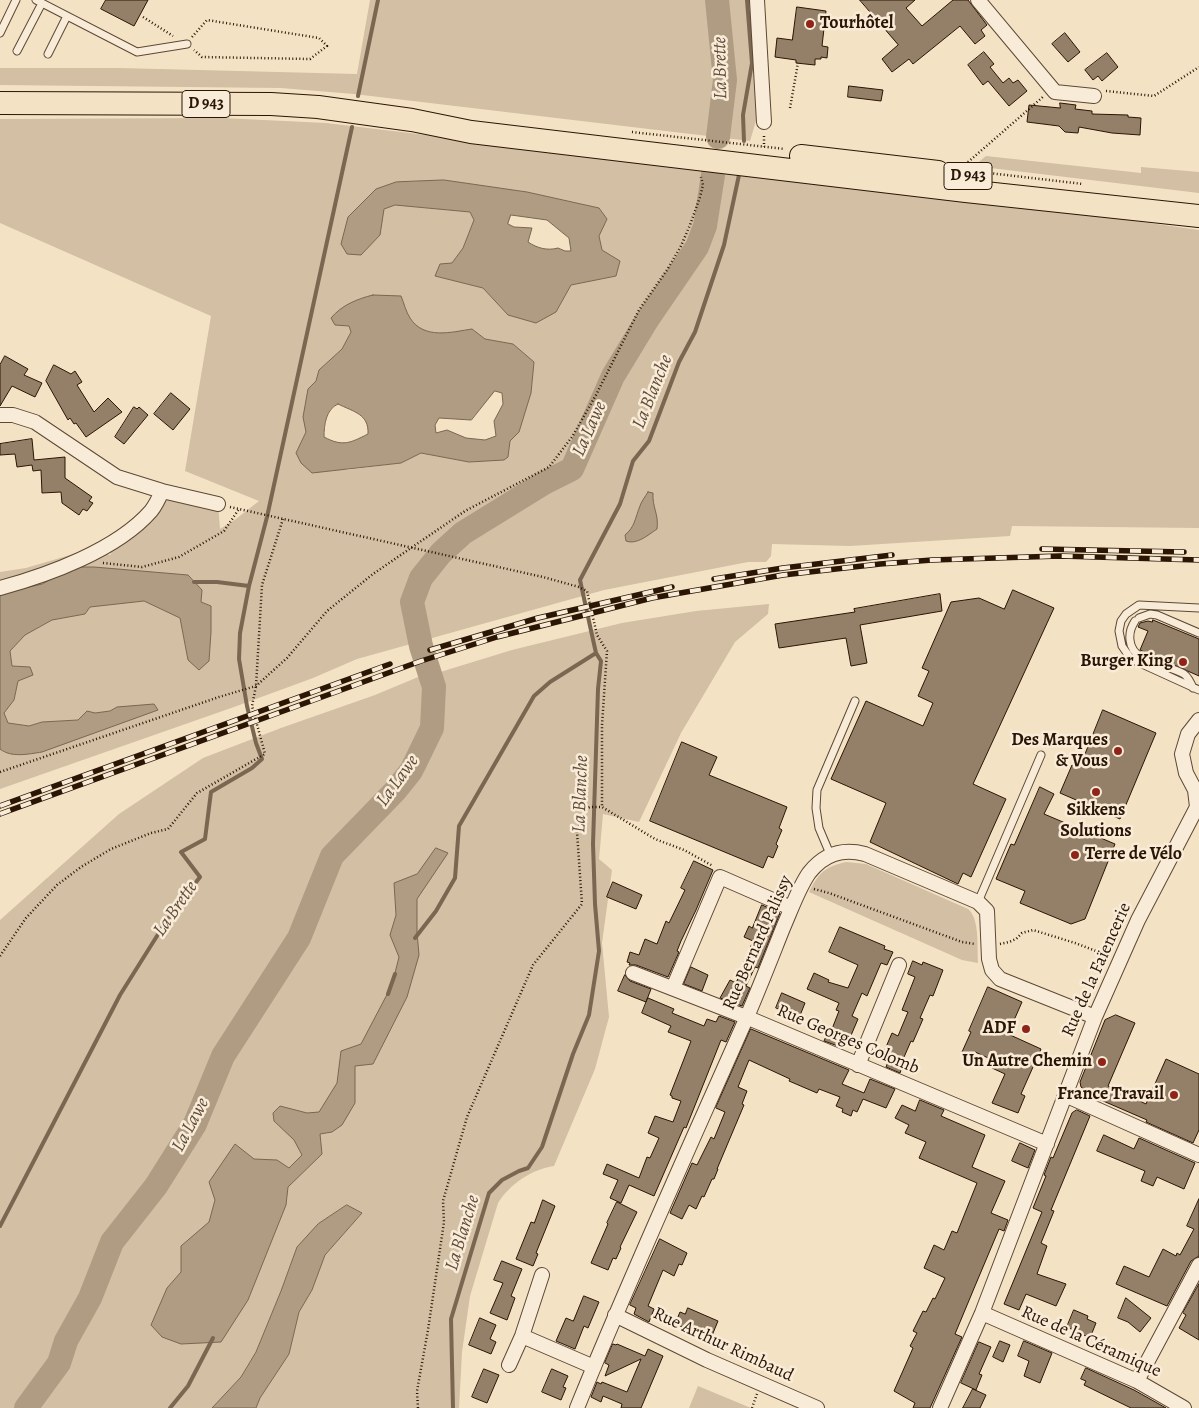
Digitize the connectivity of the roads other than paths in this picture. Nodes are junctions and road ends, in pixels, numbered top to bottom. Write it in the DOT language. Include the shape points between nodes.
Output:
graph roads {
  1 [pos="16,0"];
  2 [pos="757,0"];
  3 [pos="978,0"];
  4 [pos="39,2"];
  5 [pos="67,16"];
  6 [pos="0,33"];
  7 [pos="186,44"];
  8 [pos="17,51"];
  9 [pos="48,54"];
  10 [pos="1094,96"];
  11 [pos="0,103"];
  12 [pos="764,122"];
  13 [pos="702,149"];
  14 [pos="1199,204"];
  15 [pos="1199,216"];
  16 [pos="0,415"];
  17 [pos="162,491"];
  18 [pos="218,504"];
  19 [pos="0,588"];
  20 [pos="1199,608"];
  21 [pos="1199,633"];
  22 [pos="1196,689"];
  23 [pos="855,701"];
  24 [pos="1199,720"];
  25 [pos="1040,756"];
  26 [pos="830,854"];
  27 [pos="978,902"];
  28 [pos="791,908"];
  29 [pos="899,965"];
  30 [pos="633,973"];
  31 [pos="673,988"];
  32 [pos="746,1017"];
  33 [pos="1095,1017"];
  34 [pos="858,1065"];
  35 [pos="1065,1095"];
  36 [pos="1046,1144"];
  37 [pos="1199,1155"];
  38 [pos="1199,1265"];
  39 [pos="542,1276"];
  40 [pos="982,1314"];
  41 [pos="615,1316"];
  42 [pos="522,1336"];
  43 [pos="509,1365"];
  44 [pos="594,1367"];
  45 [pos="1137,1381"];
  46 [pos="577,1408"];
  47 [pos="817,1408"];
  48 [pos="940,1408"];
  49 [pos="1184,1408"];
  1 -- 6 [label="lane"];
  2 -- 12 [label="street"];
  3 -- 10 [label="street" via="1055,92"];
  4 -- 5 [label="lane"];
  4 -- 8 [label="lane"];
  5 -- 7 [label="lane" via="137,52"];
  5 -- 9 [label="lane"];
  11 -- 13 [label="main road, D 943" via="318,107 471,132"];
  13 -- 14 [label="main road, D 943" via="864,163"];
  13 -- 15 [label="main road, D 943"];
  16 -- 17 [label="street" via="13,415 35,422 117,477"];
  17 -- 18 [label="street"];
  17 -- 19 [label="street" via="152,510 127,534 82,558 24,582"];
  20 -- 22 [label="lane" via="1139,605 1126,614 1119,631 1122,646 1131,659"];
  21 -- 22 [label="lane" via="1150,614 1137,620 1129,631 1130,645 1135,652 1144,659 1186,675"];
  23 -- 26 [label="lane" via="817,790 819,828"];
  24 -- 33 [label="street, Rue de la Faïencerie" via="1188,734 1182,754 1186,773 1195,790 1197,807 1138,920"];
  25 -- 27 [label="lane"];
  26 -- 27 [label="street" via="853,850"];
  26 -- 28 [label="street, Rue Bernard Palissy" via="810,873"];
  27 -- 33 [label="street" via="987,911 992,970 1000,980"];
  28 -- 31 [label="street" via="720,877"];
  28 -- 32 [label="street, Rue Bernard Palissy"];
  29 -- 34 [label="street"];
  30 -- 31 [label="street, Rue Georges Colomb"];
  31 -- 32 [label="street, Rue Georges Colomb"];
  32 -- 34 [label="street, Rue Georges Colomb"];
  32 -- 41 [label="street, Rue Bernard Palissy"];
  33 -- 35 [label="street, Rue de la Faïencerie"];
  34 -- 36 [label="street, Rue Georges Colomb"];
  35 -- 36 [label="street, Rue de la Faïencerie"];
  35 -- 37 [label="street"];
  36 -- 40 [label="street, Rue de la Faïencerie"];
  38 -- 45 [label="street"];
  39 -- 42 [label="street"];
  40 -- 45 [label="street, Rue de la Céramique"];
  40 -- 48 [label="street, Rue de la Faïencerie"];
  41 -- 44 [label="street, Rue Bernard Palissy"];
  41 -- 47 [label="street, Rue Arthur Rimbaud"];
  42 -- 43 [label="street"];
  42 -- 44 [label="street"];
  44 -- 46 [label="street, Rue Bernard Palissy"];
  45 -- 49 [label="street, Rue de la Céramique"];
}
